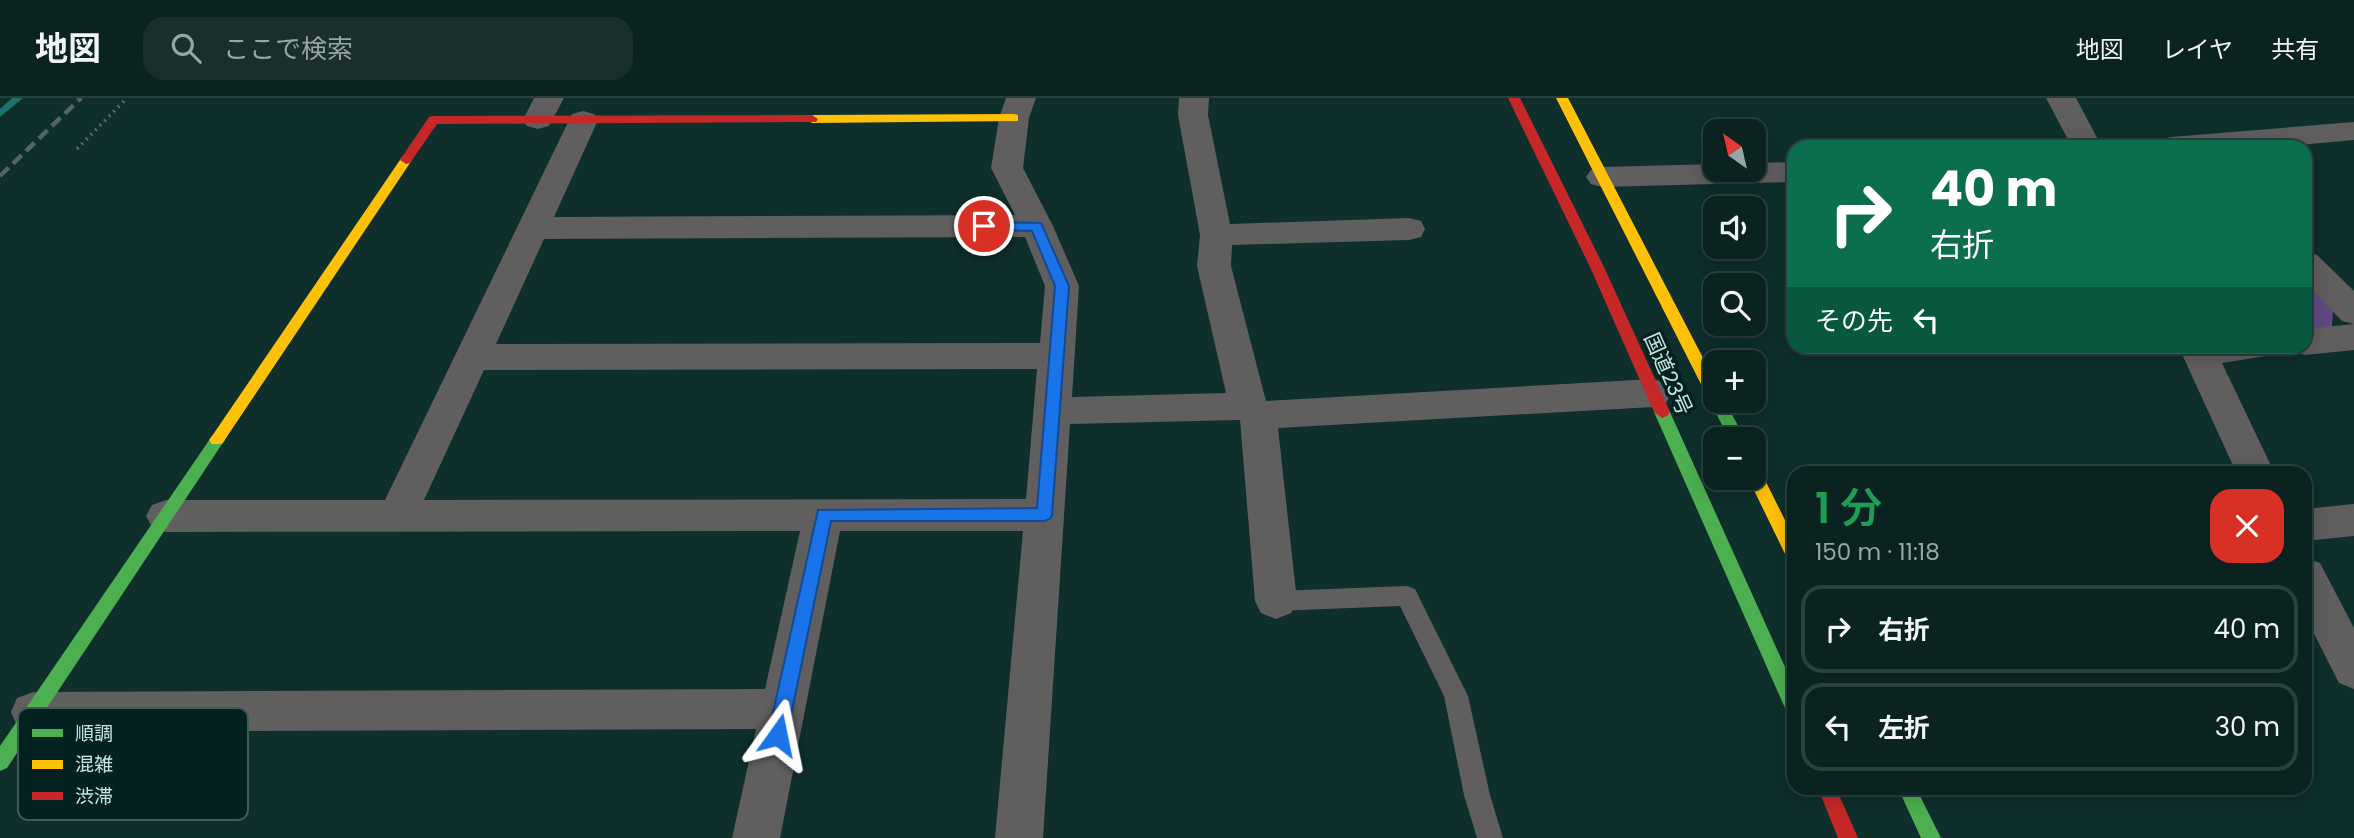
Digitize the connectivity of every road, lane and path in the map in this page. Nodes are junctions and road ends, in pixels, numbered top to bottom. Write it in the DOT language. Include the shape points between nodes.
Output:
graph roads {
  1 [pos="127,98"];
  2 [pos="1194,98"];
  3 [pos="1514,98"];
  4 [pos="1562,98"];
  5 [pos="2061,98"];
  6 [pos="1018,108"];
  7 [pos="544,109"];
  8 [pos="583,120"];
  9 [pos="2353,131"];
  10 [pos="2083,140"];
  11 [pos="2251,140"];
  12 [pos="77,149"];
  13 [pos="1787,172"];
  14 [pos="1602,177"];
  15 [pos="1037,226"];
  16 [pos="533,228"];
  17 [pos="1409,229"];
  18 [pos="1216,235"];
  19 [pos="2312,270"];
  20 [pos="2354,312"];
  21 [pos="2354,337"];
  22 [pos="2312,341"];
  23 [pos="2200,354"];
  24 [pos="1057,356"];
  25 [pos="473,357"];
  26 [pos="1703,373"];
  27 [pos="1653,393"];
  28 [pos="1253,410"];
  29 [pos="1052,411"];
  30 [pos="2252,466"];
  31 [pos="1762,490"];
  32 [pos="398,514"];
  33 [pos="824,514"];
  34 [pos="1044,515"];
  35 [pos="166,516"];
  36 [pos="2354,520"];
  37 [pos="2312,524"];
  38 [pos="1787,541"];
  39 [pos="2312,589"];
  40 [pos="1276,601"];
  41 [pos="2354,670"];
  42 [pos="1787,692"];
  43 [pos="36,708"];
  44 [pos="783,709"];
  45 [pos="248,711"];
  46 [pos="18,735"];
  47 [pos="0,762"];
  48 [pos="1830,795"];
  49 [pos="1911,795"];
  50 [pos="756,838"];
  51 [pos="1019,838"];
  52 [pos="1490,838"];
  53 [pos="1848,838"];
  54 [pos="1931,838"];
  1 -- 12 [label="path"];
  2 -- 18 [label="street" via="1193,115"];
  3 -- 27 [label="main road, 国道23号"];
  4 -- 14 [label="main road, 国道23号"];
  5 -- 10 [label="street"];
  6 -- 8 [label="main road"];
  6 -- 15 [label="street" via="1007,168"];
  7 -- 8 [label="main road"];
  7 -- 35 [label="main road" via="433,120"];
  8 -- 16 [label="street"];
  9 -- 11 [label="street"];
  13 -- 14 [label="street"];
  14 -- 26 [label="main road, 国道23号"];
  15 -- 16 [label="street"];
  15 -- 24 [label="street" via="1062,286"];
  16 -- 25 [label="street"];
  17 -- 18 [label="street"];
  18 -- 28 [label="street" via="1214,266"];
  19 -- 20 [label="street"];
  21 -- 22 [label="street"];
  23 -- 30 [label="street"];
  24 -- 25 [label="street"];
  24 -- 29 [label="street"];
  25 -- 32 [label="street"];
  27 -- 28 [label="street"];
  27 -- 42 [label="main road, 国道23号"];
  28 -- 29 [label="street"];
  28 -- 40 [label="street"];
  29 -- 34 [label="street"];
  31 -- 38 [label="main road"];
  32 -- 33 [label="street"];
  32 -- 35 [label="street"];
  33 -- 34 [label="street"];
  33 -- 44 [label="street"];
  34 -- 51 [label="street"];
  35 -- 43 [label="main road"];
  36 -- 37 [label="street"];
  39 -- 41 [label="street"];
  40 -- 52 [label="lane" via="1406,596 1456,696"];
  44 -- 45 [label="street"];
  44 -- 50 [label="street"];
  46 -- 47 [label="main road"];
  48 -- 53 [label="main road"];
  49 -- 54 [label="main road"];
}
